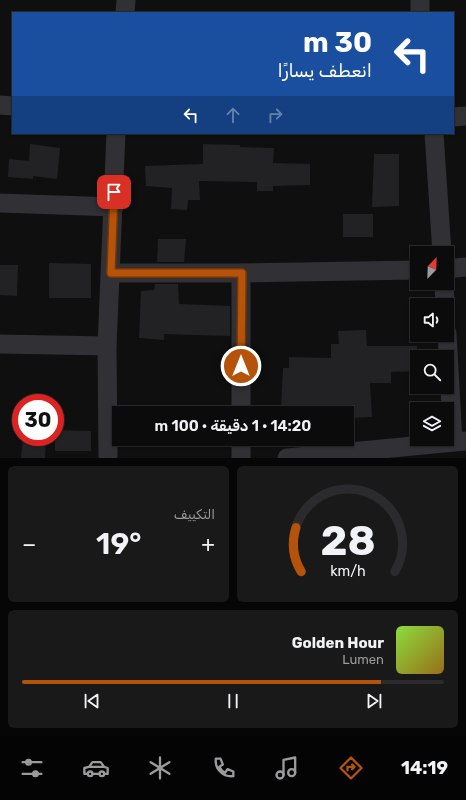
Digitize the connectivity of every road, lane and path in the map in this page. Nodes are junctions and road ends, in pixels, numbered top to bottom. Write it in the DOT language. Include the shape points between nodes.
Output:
graph roads {
  1 [pos="126,0"];
  2 [pos="420,0"];
  3 [pos="125,12"];
  4 [pos="420,12"];
  5 [pos="0,105"];
  6 [pos="12,106"];
  7 [pos="466,116"];
  8 [pos="454,117"];
  9 [pos="116,134"];
  10 [pos="434,134"];
  11 [pos="0,203"];
  12 [pos="114,207"];
  13 [pos="442,246"];
  14 [pos="466,268"];
  15 [pos="454,269"];
  16 [pos="410,270"];
  17 [pos="111,273"];
  18 [pos="242,273"];
  19 [pos="448,342"];
  20 [pos="0,344"];
  21 [pos="107,346"];
  22 [pos="241,406"];
  23 [pos="459,442"];
  24 [pos="241,446"];
  25 [pos="108,458"];
  26 [pos="241,458"];
  27 [pos="287,458"];
  1 -- 3 [label="street"];
  2 -- 4 [label="street"];
  5 -- 6 [label="street"];
  7 -- 8 [label="street"];
  9 -- 12 [label="street"];
  10 -- 13 [label="street"];
  11 -- 12 [label="street"];
  12 -- 17 [label="street"];
  14 -- 15 [label="street"];
  16 -- 18 [label="street"];
  17 -- 18 [label="street"];
  17 -- 21 [label="street"];
  18 -- 22 [label="street"];
  19 -- 23 [label="street"];
  20 -- 21 [label="street"];
  21 -- 25 [label="street"];
  23 -- 27 [label="street"];
  24 -- 26 [label="street"];
}
